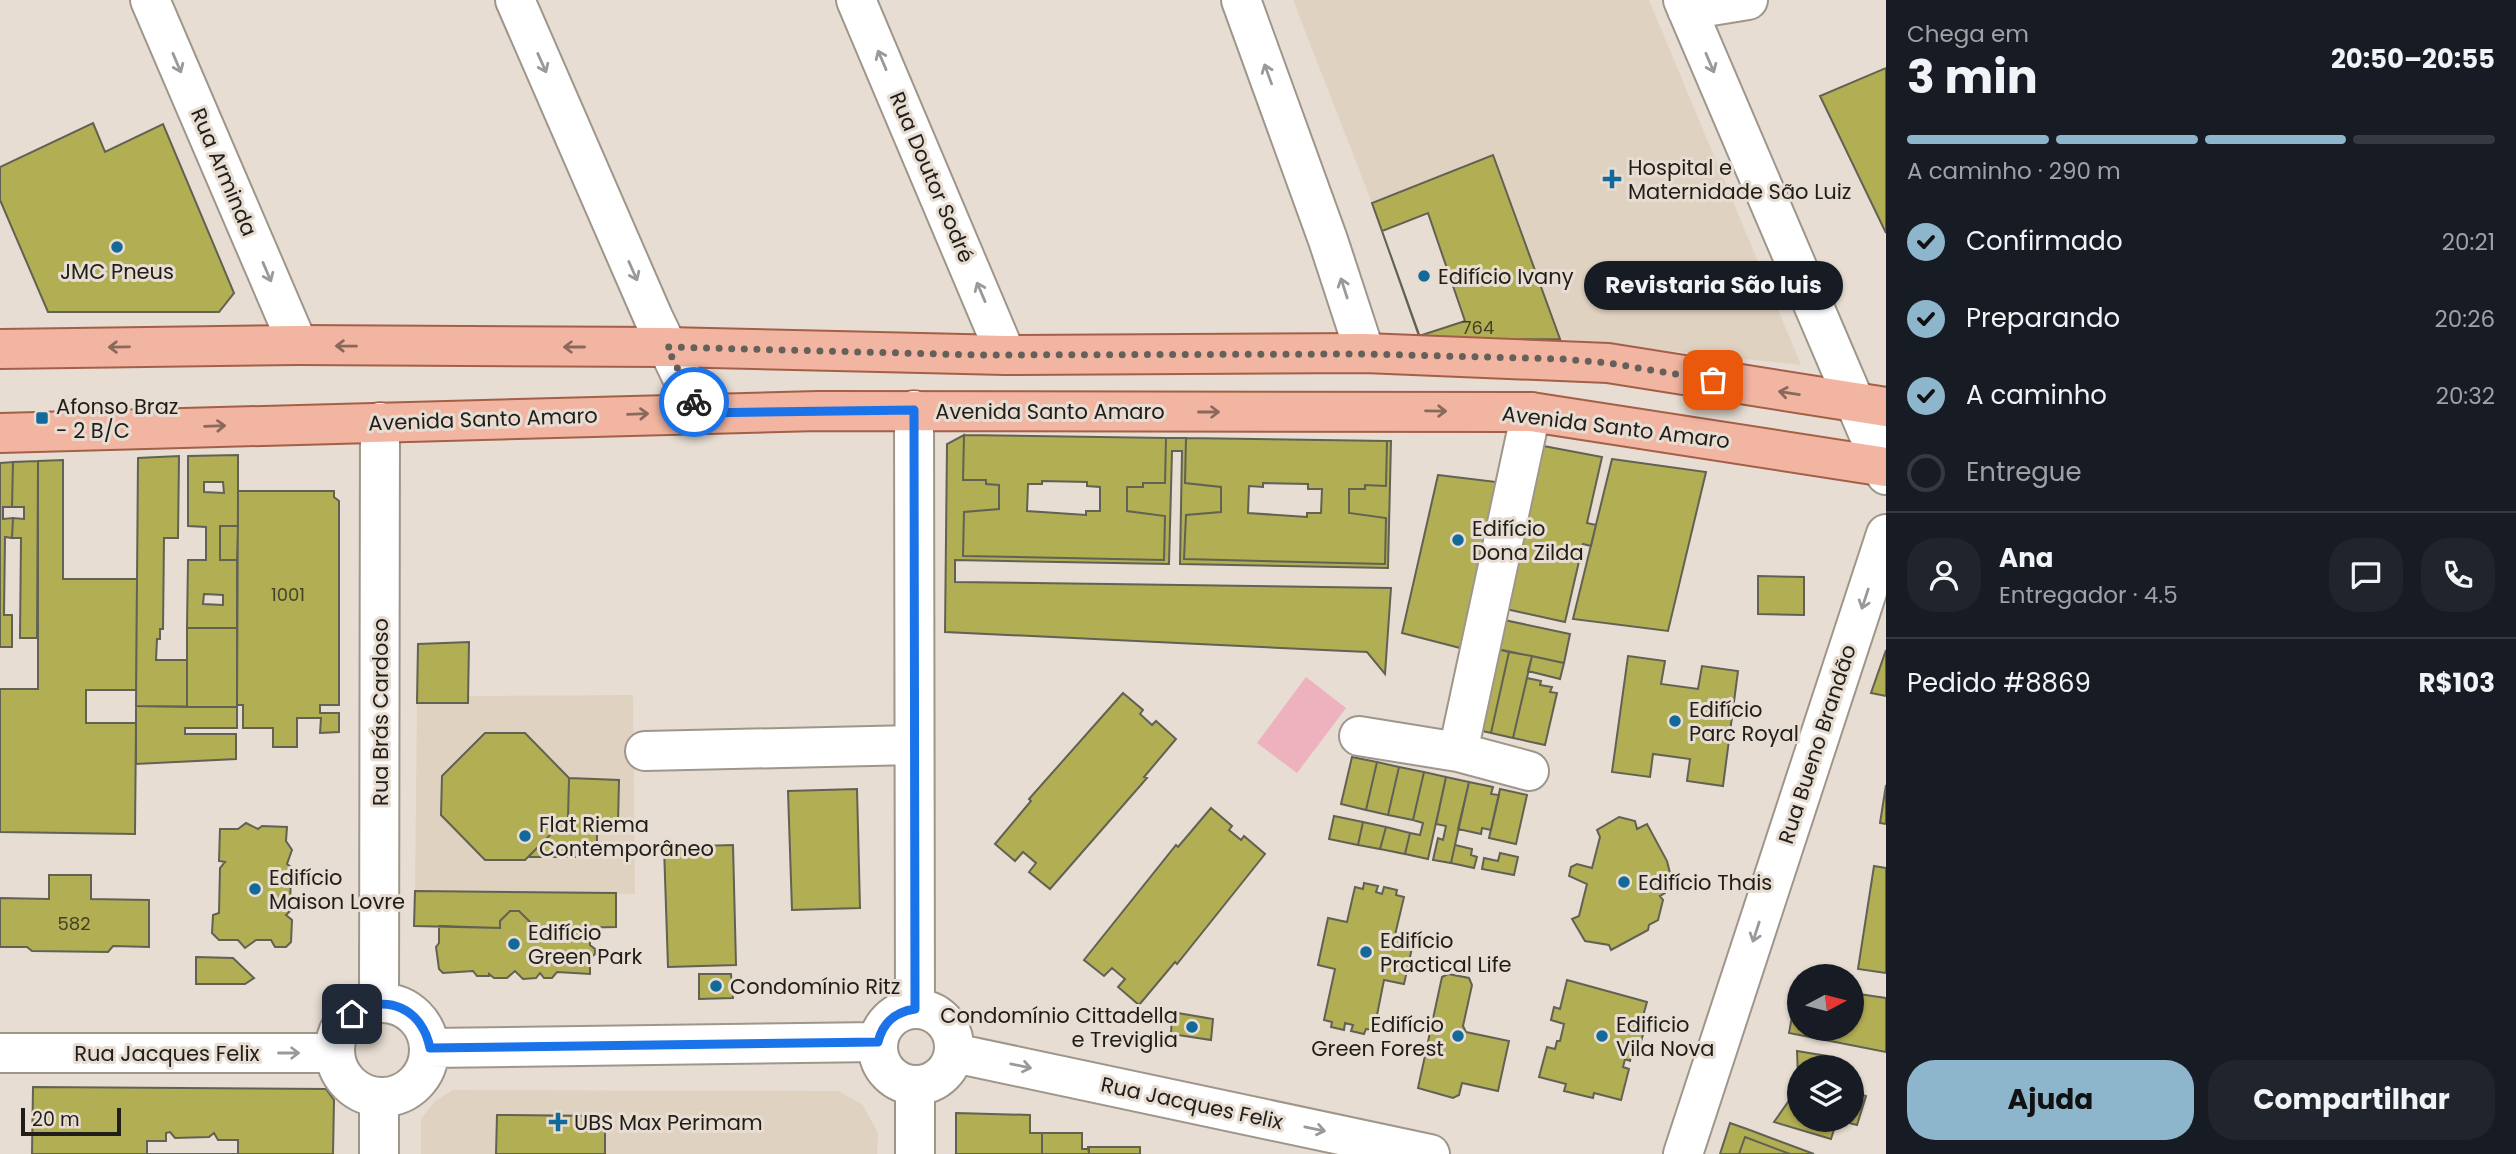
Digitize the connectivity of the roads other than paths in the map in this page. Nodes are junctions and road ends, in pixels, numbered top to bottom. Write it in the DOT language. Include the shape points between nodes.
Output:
graph roads {
  1 [pos="150,0"];
  2 [pos="515,0"];
  3 [pos="856,0"];
  4 [pos="1241,0"];
  5 [pos="1748,0"];
  6 [pos="1685,5"];
  7 [pos="298,345"];
  8 [pos="667,347"];
  9 [pos="0,349"];
  10 [pos="1365,354"];
  11 [pos="1006,355"];
  12 [pos="1871,405"];
  13 [pos="914,410"];
  14 [pos="1531,412"];
  15 [pos="699,413"];
  16 [pos="380,422"];
  17 [pos="0,433"];
  18 [pos="1885,469"];
  19 [pos="1886,534"];
  20 [pos="1359,736"];
  21 [pos="914,745"];
  22 [pos="645,751"];
  23 [pos="1458,752"];
  24 [pos="1529,771"];
  25 [pos="379,1003"];
  26 [pos="915,1009"];
  27 [pos="878,1042"];
  28 [pos="430,1048"];
  29 [pos="0,1053"];
  30 [pos="335,1053"];
  31 [pos="954,1053"];
  32 [pos="915,1085"];
  33 [pos="379,1098"];
  34 [pos="379,1154"];
  35 [pos="915,1154"];
  36 [pos="1430,1154"];
  37 [pos="1683,1154"];
  1 -- 7 [label="street, Rua Arminda, one-way"];
  2 -- 8 [label="street, one-way"];
  11 -- 3 [label="street, Rua Doutor Sodré, one-way"];
  10 -- 4 [label="street, one-way"];
  5 -- 6 [label="street"];
  6 -- 12 [label="street, one-way"];
  8 -- 7 [label="main road, one-way"];
  7 -- 9 [label="main road, one-way"];
  8 -- 11 [label="main road"];
  8 -- 15 [label="street"];
  10 -- 11 [label="main road"];
  12 -- 10 [label="main road, one-way" via="1608,363"];
  12 -- 18 [label="street"];
  13 -- 14 [label="main road, Avenida Santo Amaro, one-way"];
  13 -- 15 [label="main road, Avenida Santo Amaro"];
  13 -- 21 [label="street"];
  14 -- 18 [label="main road, Avenida Santo Amaro"];
  14 -- 23 [label="street"];
  16 -- 15 [label="main road, Avenida Santo Amaro, one-way"];
  17 -- 16 [label="main road, Avenida Santo Amaro, one-way"];
  16 -- 25 [label="street, Rua Brás Cardoso"];
  19 -- 37 [label="street, Rua Bueno Brandão, one-way"];
  20 -- 23 [label="street"];
  21 -- 22 [label="street"];
  21 -- 26 [label="street"];
  23 -- 24 [label="street"];
  25 -- 28 [label="street" via="394,1004 419,1020"];
  25 -- 30 [label="street" via="365,1006 342,1024"];
  26 -- 27 [label="street" via="904,1010 887,1023"];
  26 -- 31 [label="street" via="944,1021 954,1041"];
  27 -- 28 [label="street"];
  27 -- 32 [label="street" via="879,1055 891,1076"];
  28 -- 33 [label="street" via="421,1079 409,1090"];
  29 -- 30 [label="street, Rua Jacques Felix, one-way"];
  30 -- 33 [label="street" via="344,1078 366,1095"];
  31 -- 32 [label="street" via="945,1073"];
  31 -- 36 [label="street, Rua Jacques Felix, one-way"];
  32 -- 35 [label="street"];
  33 -- 34 [label="street"];
}
